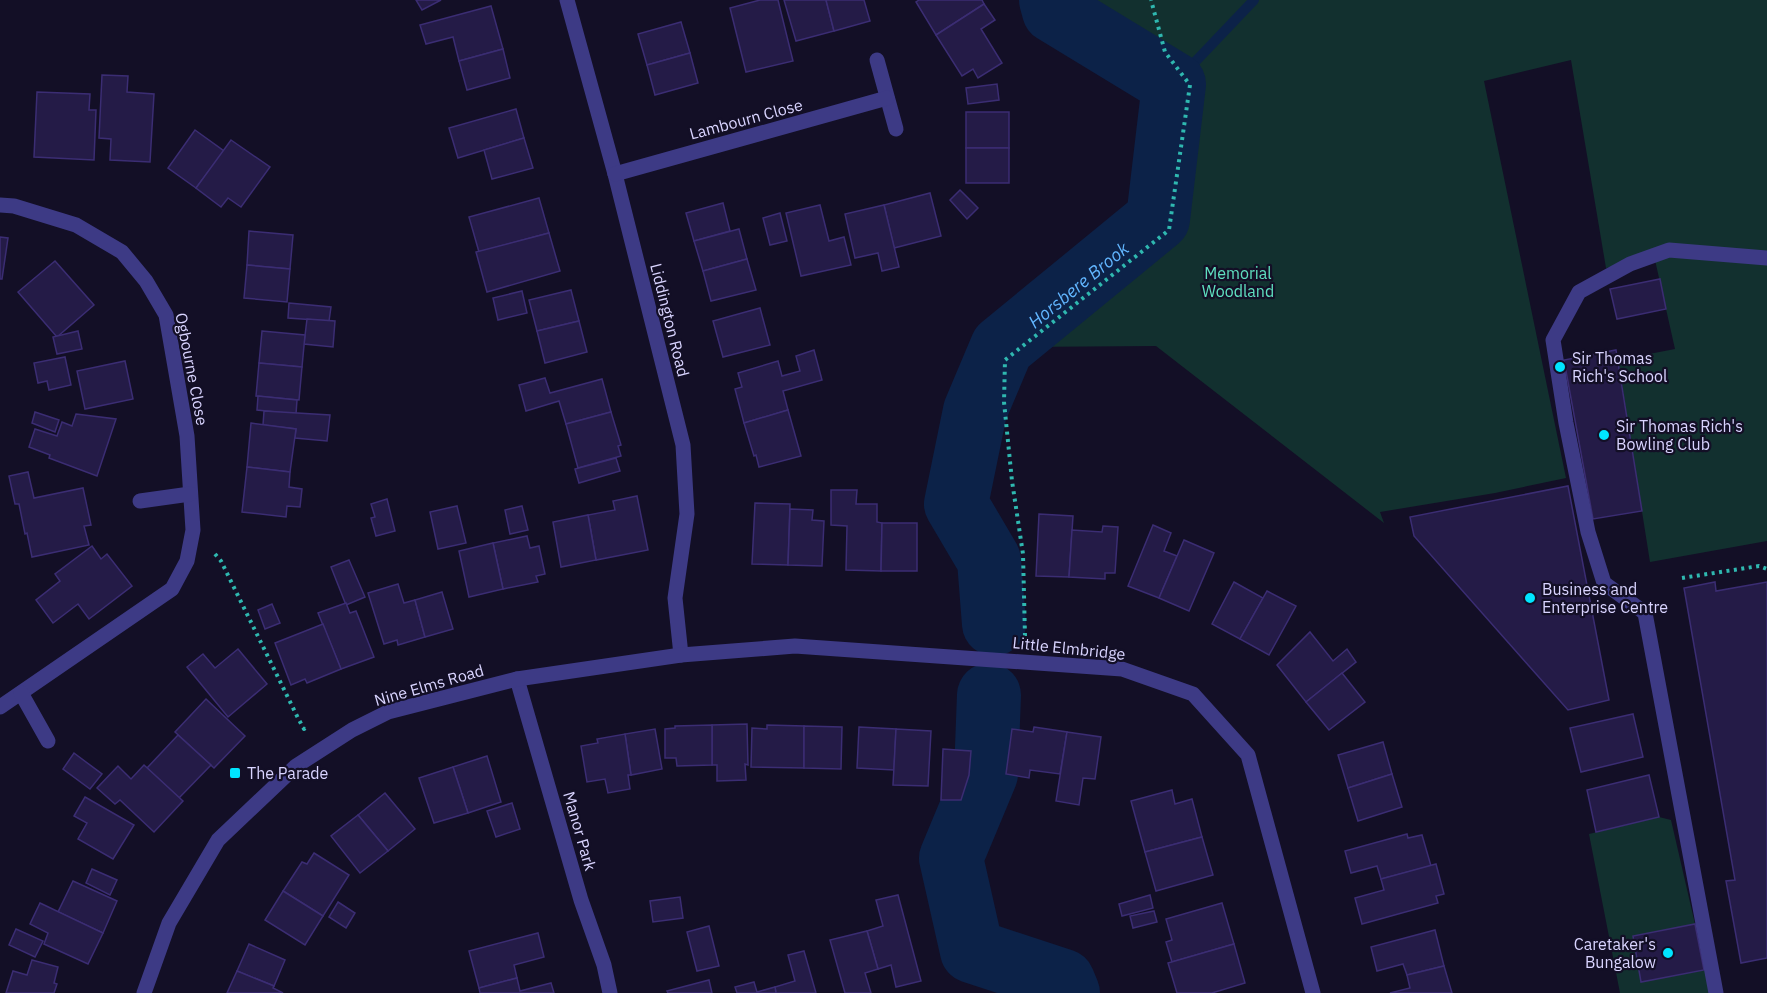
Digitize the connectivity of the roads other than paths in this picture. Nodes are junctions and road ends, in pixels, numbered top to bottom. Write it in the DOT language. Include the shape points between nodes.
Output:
graph roads {
  1 [pos="567,0"];
  2 [pos="877,60"];
  3 [pos="887,98"];
  4 [pos="896,129"];
  5 [pos="615,174"];
  6 [pos="0,205"];
  7 [pos="1767,258"];
  8 [pos="190,494"];
  9 [pos="140,501"];
  10 [pos="681,655"];
  11 [pos="517,679"];
  12 [pos="21,693"];
  13 [pos="0,707"];
  14 [pos="48,741"];
  15 [pos="144,993"];
  16 [pos="610,993"];
  17 [pos="1313,993"];
  18 [pos="1716,993"];
  1 -- 5 [label="street, Liddington Road"];
  2 -- 3 [label="street"];
  3 -- 4 [label="street"];
  3 -- 5 [label="street, Lambourn Close"];
  5 -- 10 [label="street, Liddington Road" via="683,445 687,514 675,598"];
  6 -- 8 [label="street, Ogbourne Close" via="76,225 122,252 146,281 166,315 187,436"];
  7 -- 18 [label="street" via="1670,250 1630,264 1580,292 1553,340 1588,532 1604,582 1645,613"];
  8 -- 9 [label="street"];
  8 -- 12 [label="street, Ogbourne Close" via="193,530 187,561 172,589"];
  10 -- 11 [label="street, Nine Elms Road"];
  10 -- 17 [label="street, Little Elmbridge" via="795,646 1025,661 1122,669 1193,694 1248,755"];
  11 -- 15 [label="street, Nine Elms Road" via="388,712 296,766 218,840 169,923"];
  11 -- 16 [label="street, Manor Park"];
  12 -- 13 [label="street, Ogbourne Close"];
  12 -- 14 [label="street"];
}
